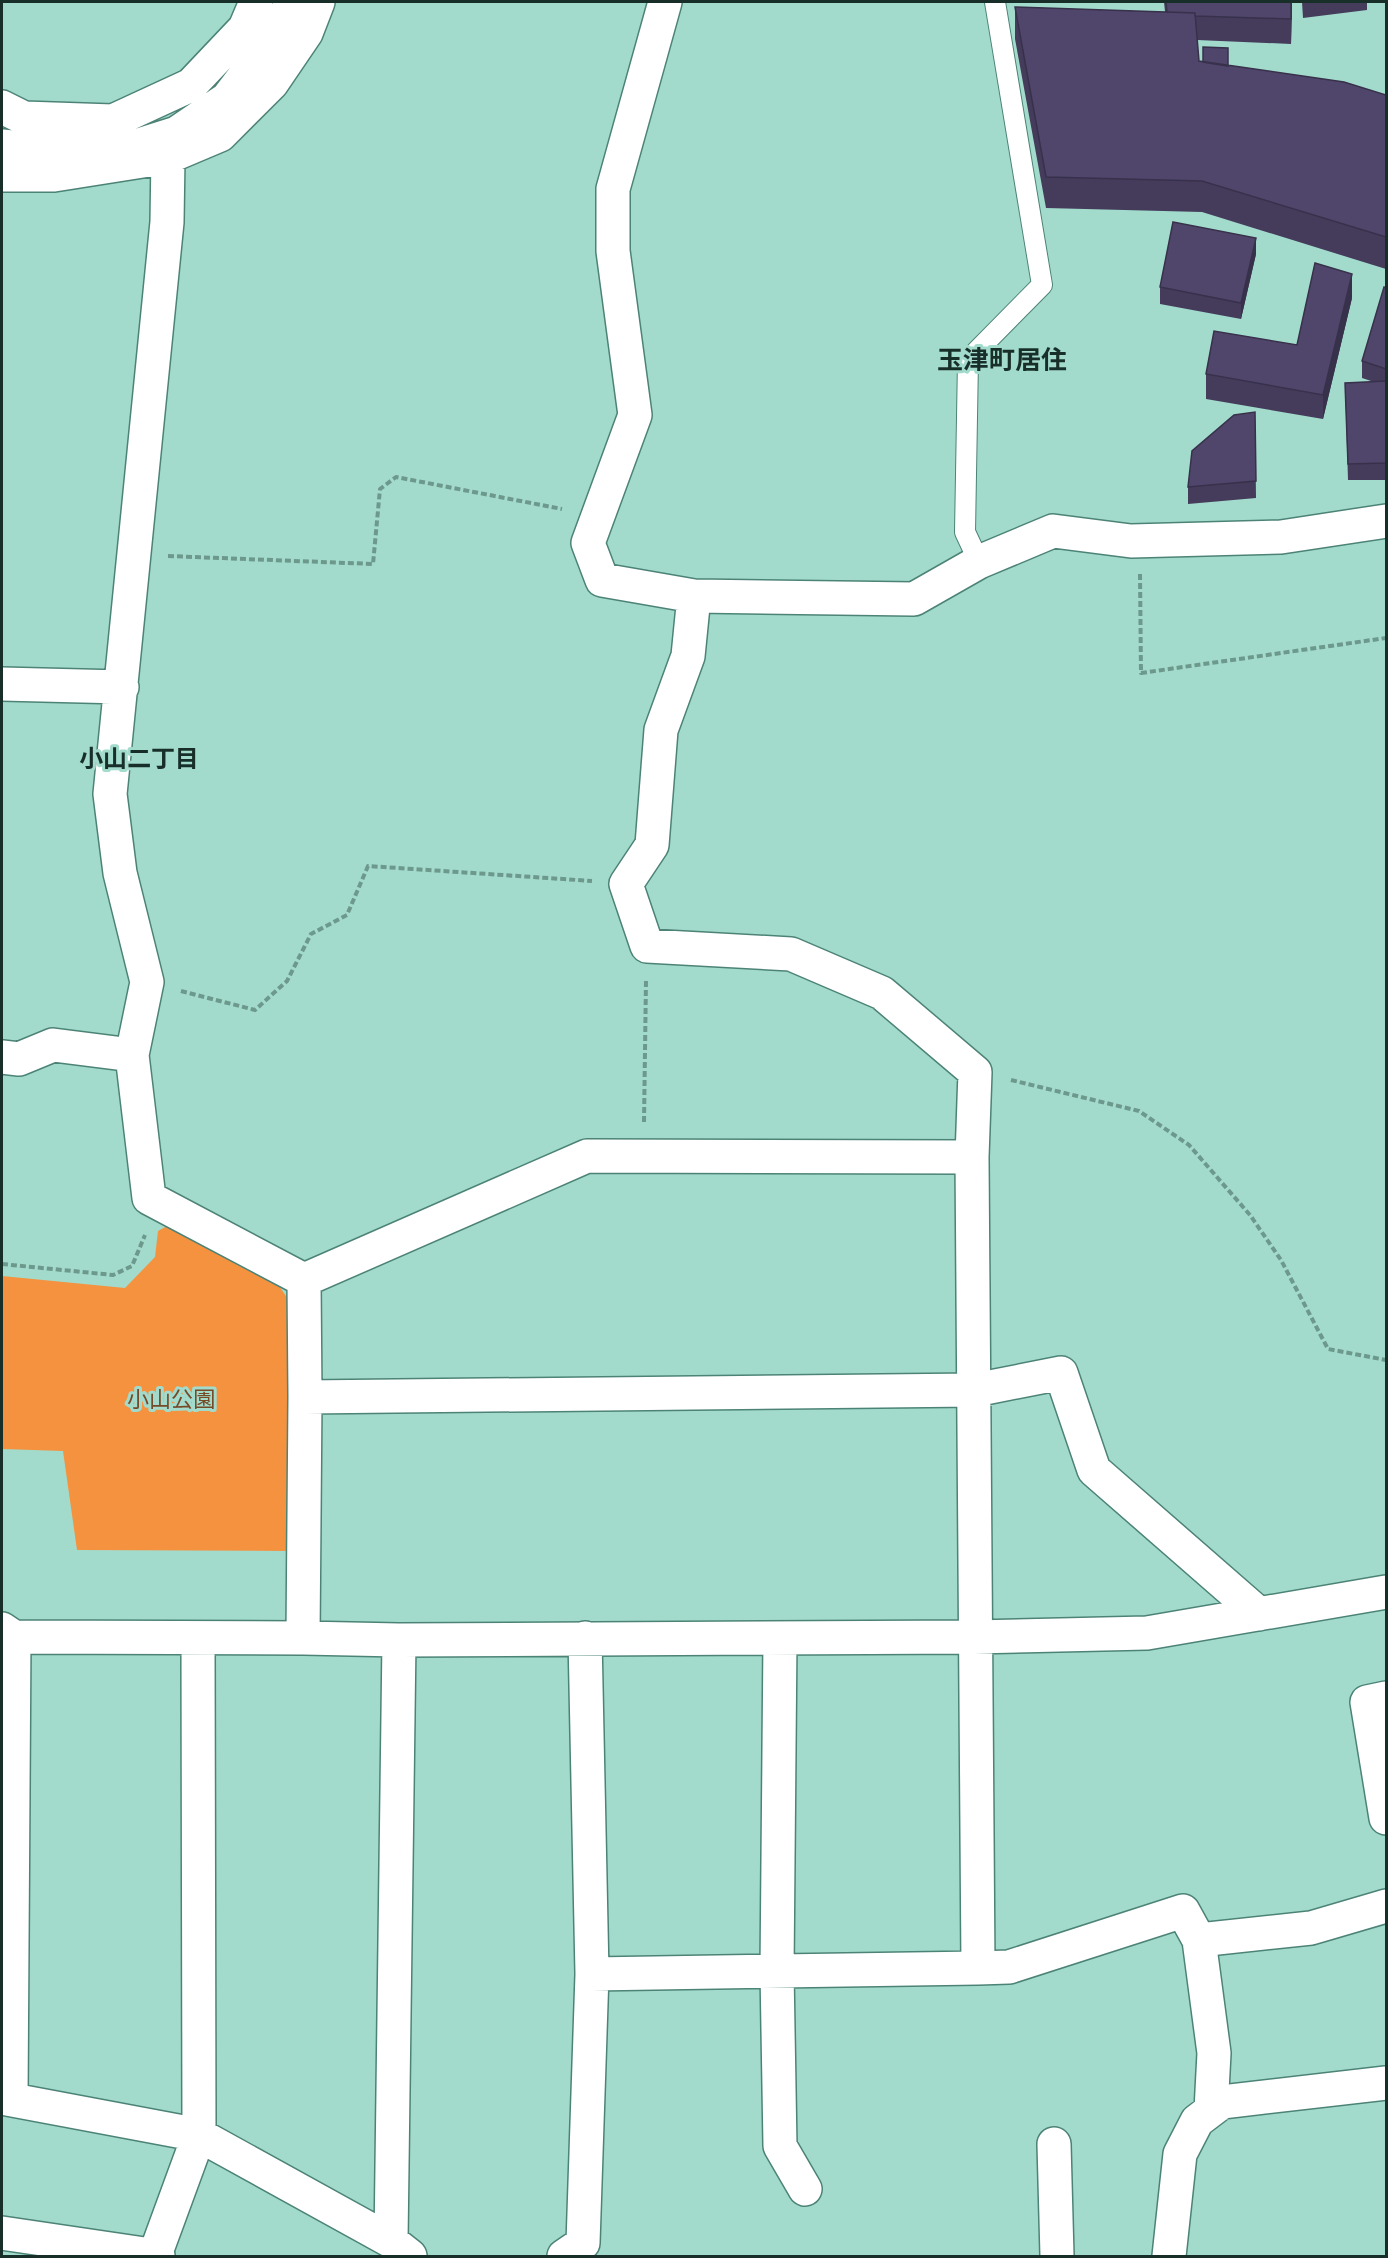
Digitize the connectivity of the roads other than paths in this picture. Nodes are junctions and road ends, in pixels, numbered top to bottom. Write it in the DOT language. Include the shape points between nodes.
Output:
graph roads {
  1 [pos="256,2"];
  2 [pos="293,2"];
  3 [pos="318,2"];
  4 [pos="665,2"];
  5 [pos="995,2"];
  6 [pos="2,107"];
  7 [pos="2,146"];
  8 [pos="168,158"];
  9 [pos="2,175"];
  10 [pos="1386,521"];
  11 [pos="979,562"];
  12 [pos="694,596"];
  13 [pos="2,684"];
  14 [pos="122,687"];
  15 [pos="132,1055"];
  16 [pos="2,1057"];
  17 [pos="972,1157"];
  18 [pos="304,1280"];
  19 [pos="975,1390"];
  20 [pos="305,1397"];
  21 [pos="1386,1592"];
  22 [pos="1259,1614"];
  23 [pos="8,1633"];
  24 [pos="198,1638"];
  25 [pos="303,1638"];
  26 [pos="585,1638"];
  27 [pos="780,1638"];
  28 [pos="974,1638"];
  29 [pos="399,1640"];
  30 [pos="1386,1698"];
  31 [pos="1386,1818"];
  32 [pos="1386,1906"];
  33 [pos="1199,1940"];
  34 [pos="978,1968"];
  35 [pos="777,1971"];
  36 [pos="592,1974"];
  37 [pos="1386,2083"];
  38 [pos="6,2098"];
  39 [pos="1211,2110"];
  40 [pos="199,2135"];
  41 [pos="1054,2144"];
  42 [pos="805,2189"];
  43 [pos="2,2233"];
  44 [pos="400,2249"];
  45 [pos="156,2256"];
  46 [pos="564,2256"];
  47 [pos="1057,2256"];
  48 [pos="1169,2256"];
  1 -- 6 [label="main road" via="245,28 191,85 113,121 24,118"];
  2 -- 7 [label="main road" via="227,99 177,133 117,152 57,152"];
  3 -- 8 [label="main road" via="306,33 272,83 220,135"];
  4 -- 12 [label="main road" via="613,189 613,251 635,415 588,543 602,579"];
  5 -- 11 [label="lane" via="1042,285 968,360 964,532"];
  8 -- 9 [label="main road" via="54,175"];
  8 -- 14 [label="main road" via="167,222"];
  10 -- 11 [label="main road" via="1281,537 1131,541 1053,531"];
  11 -- 12 [label="main road" via="914,599"];
  12 -- 17 [label="main road" via="688,656 661,730 652,845 626,884 647,946 791,954 882,993 975,1072"];
  13 -- 14 [label="main road"];
  14 -- 15 [label="main road" via="110,794 120,873 147,982"];
  15 -- 16 [label="main road" via="53,1045 19,1059"];
  15 -- 18 [label="main road" via="149,1198"];
  17 -- 18 [label="main road" via="587,1156"];
  17 -- 19 [label="main road"];
  18 -- 20 [label="main road"];
  19 -- 20 [label="main road"];
  19 -- 22 [label="main road" via="1060,1373 1094,1470"];
  19 -- 28 [label="main road"];
  20 -- 25 [label="main road"];
  21 -- 22 [label="main road"];
  22 -- 28 [label="main road" via="1147,1633"];
  23 -- 24 [label="main road"];
  23 -- 38 [label="main road"];
  24 -- 25 [label="main road"];
  24 -- 40 [label="main road"];
  25 -- 29 [label="main road"];
  26 -- 27 [label="main road"];
  26 -- 29 [label="main road"];
  26 -- 36 [label="main road"];
  27 -- 28 [label="main road"];
  27 -- 35 [label="main road"];
  28 -- 34 [label="main road"];
  29 -- 44 [label="main road"];
  30 -- 31 [label="main road" via="1367,1702"];
  32 -- 33 [label="main road" via="1311,1928"];
  33 -- 34 [label="main road" via="1184,1911 1009,1967"];
  33 -- 39 [label="main road" via="1214,2053"];
  34 -- 35 [label="main road"];
  35 -- 36 [label="main road"];
  35 -- 42 [label="main road" via="780,2146"];
  36 -- 46 [label="main road" via="583,2243"];
  37 -- 39 [label="main road" via="1221,2102"];
  38 -- 40 [label="main road"];
  39 -- 48 [label="main road" via="1197,2121 1180,2154"];
  40 -- 44 [label="main road"];
  40 -- 45 [label="main road"];
  41 -- 47 [label="main road"];
  43 -- 45 [label="main road"];
}
